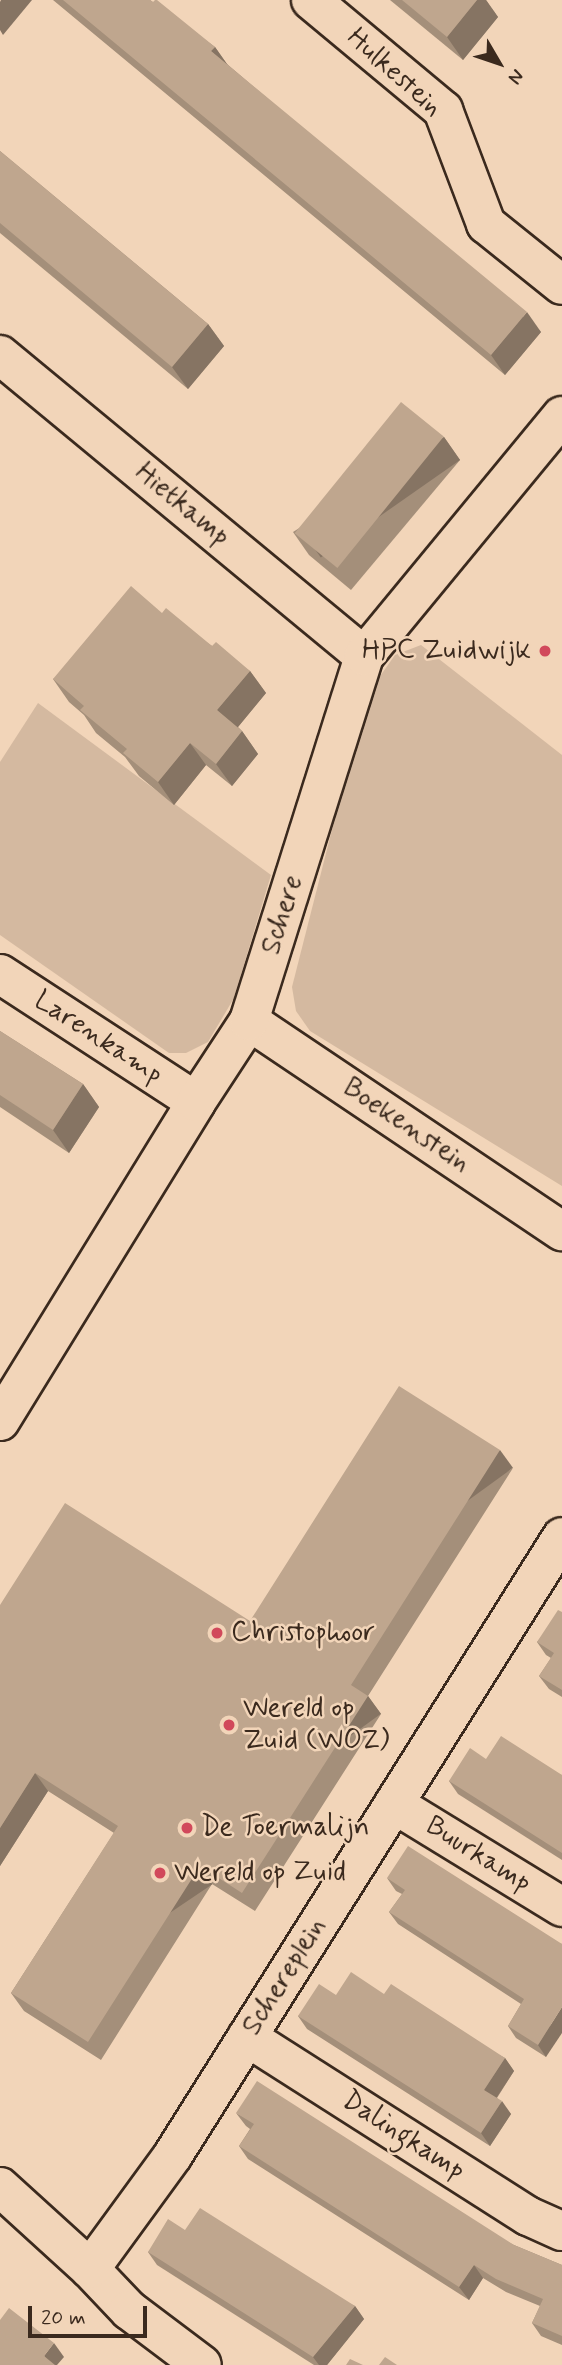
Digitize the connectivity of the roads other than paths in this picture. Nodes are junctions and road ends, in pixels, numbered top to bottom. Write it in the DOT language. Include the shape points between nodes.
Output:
graph roads {
  1 [pos="311,0"];
  2 [pos="562,285"];
  3 [pos="0,355"];
  4 [pos="562,416"];
  5 [pos="363,656"];
  6 [pos="0,974"];
  7 [pos="249,1021"];
  8 [pos="195,1102"];
  9 [pos="562,1231"];
  10 [pos="0,1421"];
  11 [pos="557,1557"];
  12 [pos="394,1804"];
  13 [pos="562,1907"];
  14 [pos="247,2037"];
  15 [pos="0,2187"];
  16 [pos="562,2231"];
  17 [pos="90,2269"];
  18 [pos="202,2365"];
  1 -- 2 [label="street, Hulkestein" via="443,110 486,224"];
  3 -- 5 [label="street, Hietkamp"];
  4 -- 5 [label="street, Schere"];
  5 -- 7 [label="street, Schere"];
  6 -- 8 [label="street, Larenkamp"];
  7 -- 8 [label="street, Schere"];
  7 -- 9 [label="street, Boekenstein"];
  8 -- 10 [label="street, Schere"];
  11 -- 12 [label="street, Schereplein"];
  12 -- 13 [label="street, Buurkamp"];
  12 -- 14 [label="street, Schereplein"];
  14 -- 16 [label="street, Dalingkamp" via="528,2216"];
  14 -- 17 [label="street, Schereplein" via="173,2155"];
  15 -- 17 [label="street"];
  17 -- 18 [label="street" via="129,2310"];
}
